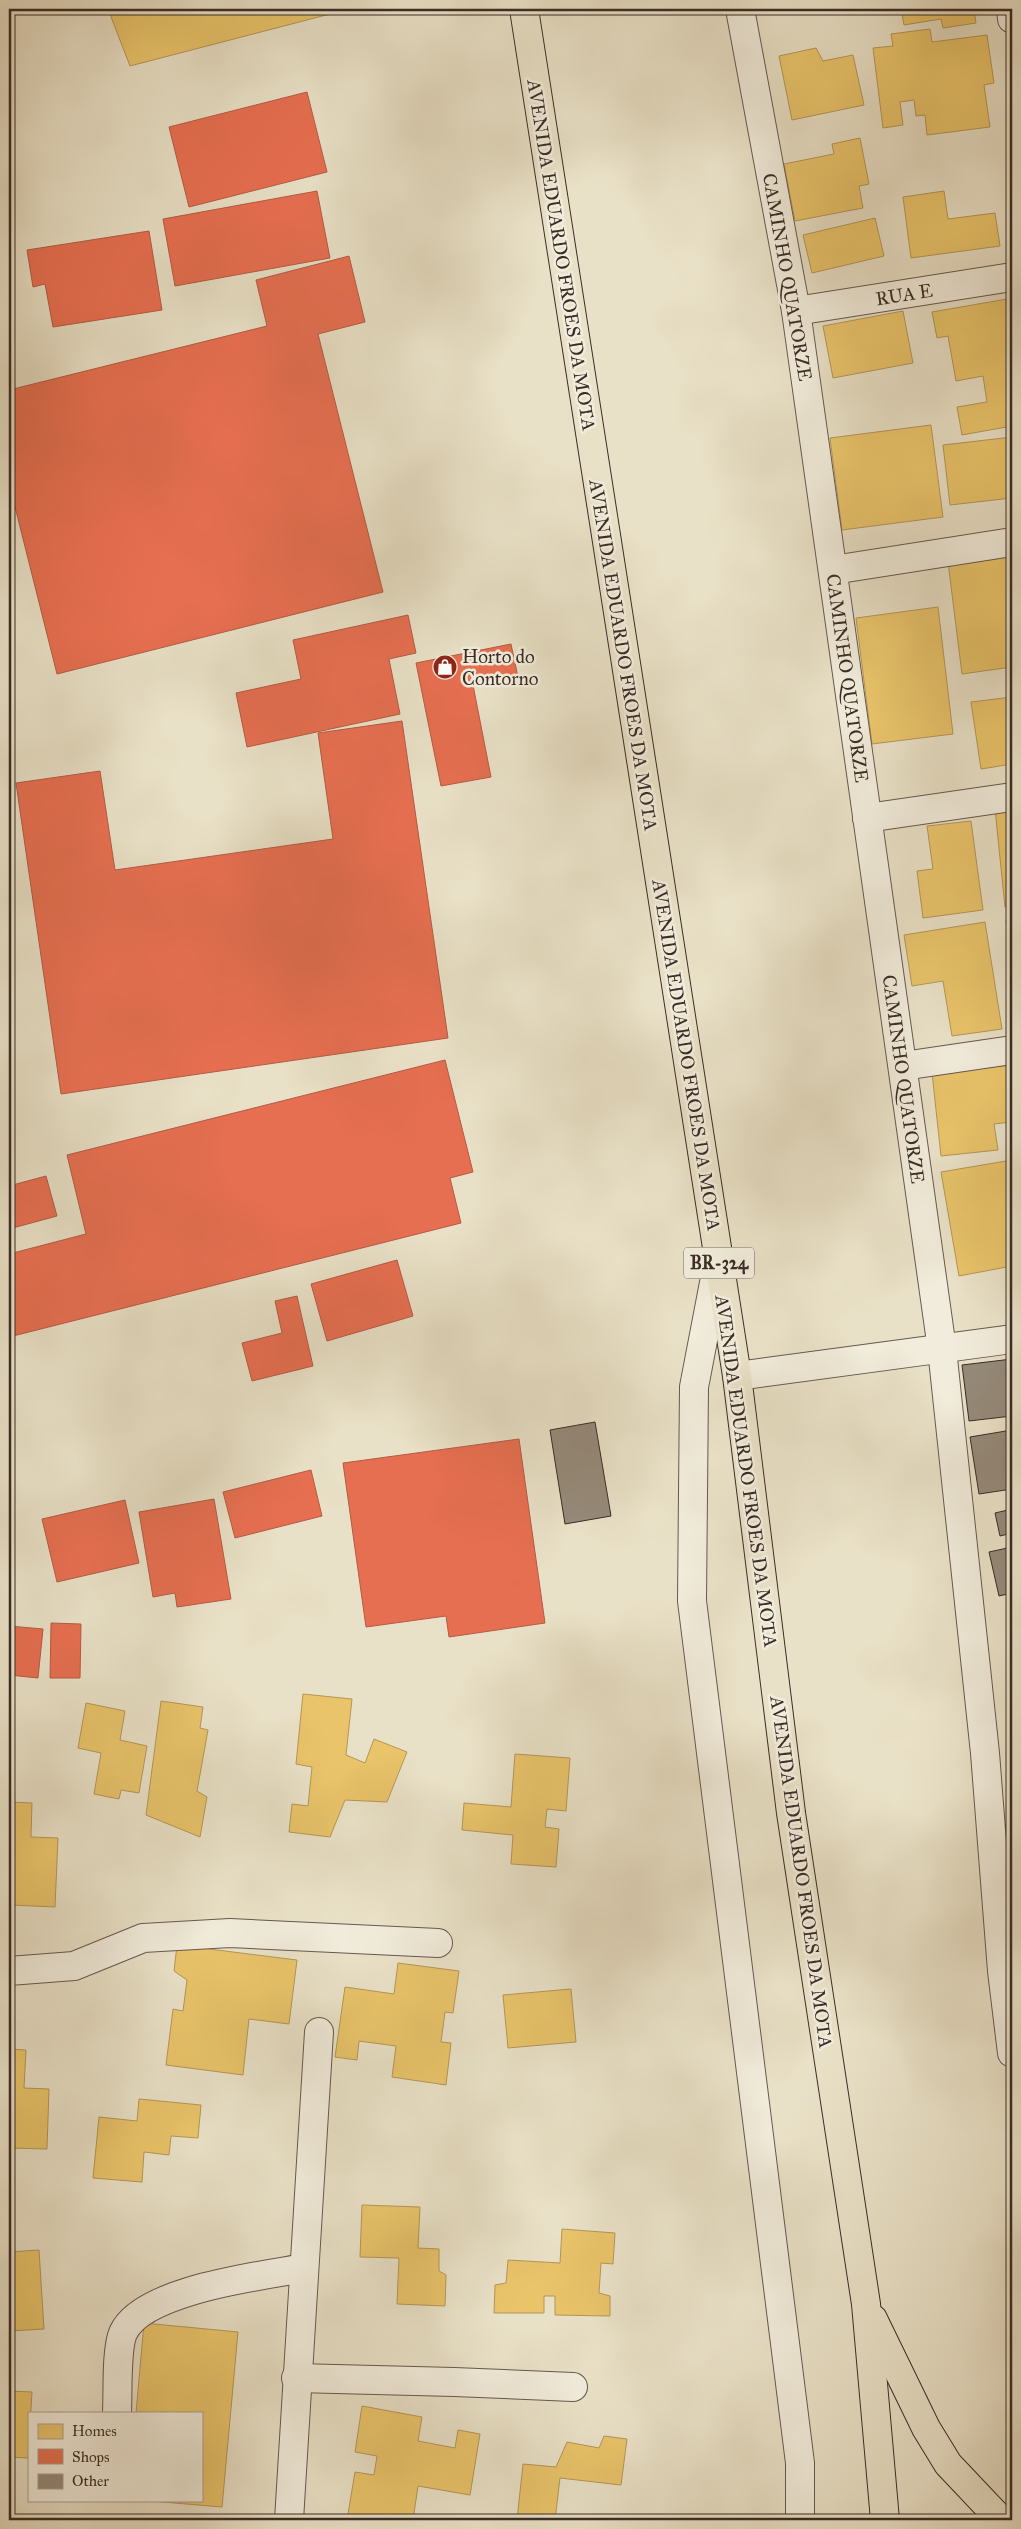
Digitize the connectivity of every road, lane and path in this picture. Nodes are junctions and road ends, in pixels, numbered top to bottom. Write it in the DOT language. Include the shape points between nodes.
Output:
graph roads {
  1 [pos="524,9"];
  2 [pos="740,9"];
  3 [pos="1011,9"];
  4 [pos="1012,19"];
  5 [pos="1012,276"];
  6 [pos="796,312"];
  7 [pos="1012,542"];
  8 [pos="833,570"];
  9 [pos="1012,797"];
  10 [pos="867,818"];
  11 [pos="1012,1050"];
  12 [pos="903,1066"];
  13 [pos="719,1258"];
  14 [pos="1012,1339"];
  15 [pos="942,1349"];
  16 [pos="737,1376"];
  17 [pos="438,1943"];
  18 [pos="9,1970"];
  19 [pos="319,2032"];
  20 [pos="1012,2053"];
  21 [pos="304,2268"];
  22 [pos="866,2304"];
  23 [pos="296,2378"];
  24 [pos="574,2387"];
  25 [pos="117,2412"];
  26 [pos="289,2520"];
  27 [pos="800,2520"];
  28 [pos="885,2520"];
  29 [pos="1001,2520"];
  1 -- 13 [label="highway, AVENIDA EDUARDO FROES DA MOTA / BR-324"];
  2 -- 6 [label="street, CAMINHO QUATORZE"];
  3 -- 4 [label="street"];
  5 -- 6 [label="street, RUA E"];
  6 -- 8 [label="street, CAMINHO QUATORZE"];
  7 -- 8 [label="street"];
  8 -- 10 [label="street, CAMINHO QUATORZE"];
  9 -- 10 [label="street"];
  10 -- 12 [label="street, CAMINHO QUATORZE"];
  11 -- 12 [label="street"];
  12 -- 15 [label="street, CAMINHO QUATORZE"];
  13 -- 16 [label="highway, AVENIDA EDUARDO FROES DA MOTA / BR-324"];
  13 -- 27 [label="street" via="694,1387 692,1601 800,2463"];
  14 -- 15 [label="street"];
  15 -- 16 [label="street"];
  15 -- 20 [label="street, CAMINHO QUATORZE" via="985,1753 1002,1971"];
  16 -- 22 [label="highway, AVENIDA EDUARDO FROES DA MOTA / BR-324" via="792,1813"];
  17 -- 18 [label="street" via="230,1933 143,1938 74,1966"];
  19 -- 21 [label="street"];
  21 -- 23 [label="street"];
  21 -- 25 [label="street" via="201,2288 156,2304 133,2318 122,2334"];
  22 -- 28 [label="highway, AVENIDA EDUARDO FROES DA MOTA / BR-324"];
  22 -- 29 [label="highway" via="926,2428 948,2464"];
  23 -- 24 [label="street"];
  23 -- 26 [label="street"];
}
